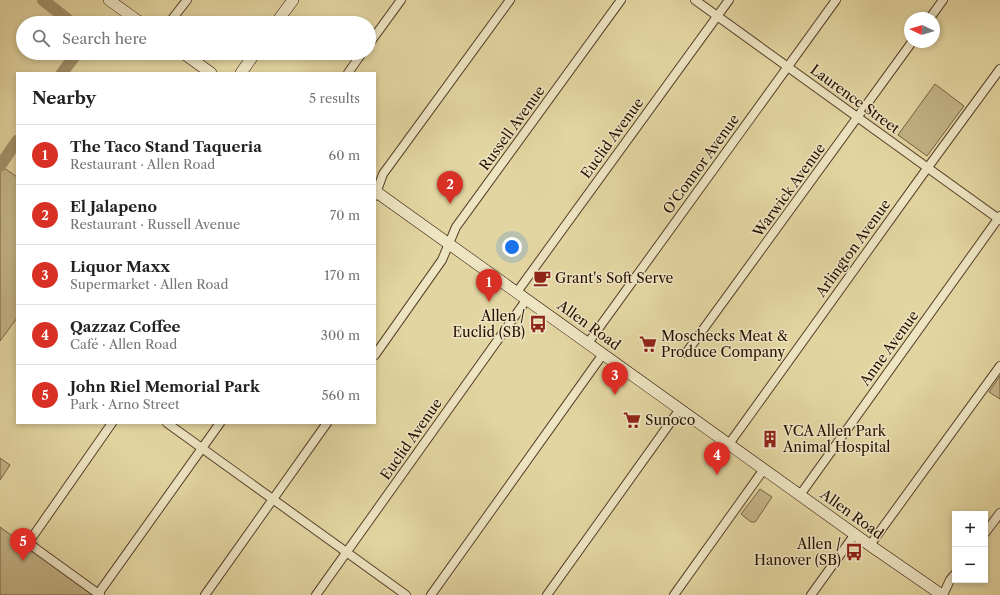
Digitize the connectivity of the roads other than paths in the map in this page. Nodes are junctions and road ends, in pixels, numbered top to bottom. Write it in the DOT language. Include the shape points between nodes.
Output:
graph roads {
  1 [pos="109,0"];
  2 [pos="187,0"];
  3 [pos="293,0"];
  4 [pos="401,0"];
  5 [pos="510,0"];
  6 [pos="621,0"];
  7 [pos="695,0"];
  8 [pos="729,0"];
  9 [pos="836,0"];
  10 [pos="943,0"];
  11 [pos="934,12"];
  12 [pos="131,16"];
  13 [pos="174,16"];
  14 [pos="281,16"];
  15 [pos="717,16"];
  16 [pos="376,34"];
  17 [pos="908,48"];
  18 [pos="193,60"];
  19 [pos="250,60"];
  20 [pos="357,60"];
  21 [pos="788,67"];
  22 [pos="1000,69"];
  23 [pos="210,72"];
  24 [pos="242,72"];
  25 [pos="349,72"];
  26 [pos="858,117"];
  27 [pos="928,168"];
  28 [pos="376,193"];
  29 [pos="999,218"];
  30 [pos="449,243"];
  31 [pos="517,292"];
  32 [pos="527,299"];
  33 [pos="588,343"];
  34 [pos="686,353"];
  35 [pos="376,354"];
  36 [pos="603,354"];
  37 [pos="1000,366"];
  38 [pos="680,409"];
  39 [pos="111,424"];
  40 [pos="168,424"];
  41 [pos="219,424"];
  42 [pos="326,424"];
  43 [pos="729,444"];
  44 [pos="202,449"];
  45 [pos="764,469"];
  46 [pos="800,494"];
  47 [pos="273,500"];
  48 [pos="1000,512"];
  49 [pos="988,529"];
  50 [pos="855,534"];
  51 [pos="870,545"];
  52 [pos="346,552"];
  53 [pos="952,578"];
  54 [pos="99,594"];
  55 [pos="205,595"];
  56 [pos="316,595"];
  57 [pos="406,595"];
  58 [pos="431,595"];
  59 [pos="547,595"];
  60 [pos="674,595"];
  61 [pos="811,595"];
  62 [pos="942,595"];
  1 -- 12 [label="main road"];
  2 -- 13 [label="street"];
  3 -- 14 [label="main road"];
  4 -- 16 [label="street"];
  5 -- 28 [label="street" via="383,174"];
  6 -- 30 [label="street, Russell Avenue" via="456,227"];
  7 -- 15 [label="street, Laurence Street"];
  8 -- 15 [label="street, Euclid Avenue"];
  9 -- 21 [label="street, O'Connor Avenue"];
  10 -- 11 [label="street"];
  15 -- 21 [label="street, Laurence Street"];
  15 -- 31 [label="street, Euclid Avenue"];
  17 -- 26 [label="street, Warwick Avenue"];
  18 -- 23 [label="main road"];
  19 -- 24 [label="main road"];
  20 -- 25 [label="street"];
  21 -- 26 [label="street, Laurence Street"];
  21 -- 33 [label="street, O'Connor Avenue"];
  22 -- 27 [label="street, Arlington Avenue"];
  26 -- 27 [label="street, Laurence Street"];
  26 -- 34 [label="street, Warwick Avenue"];
  27 -- 29 [label="street, Laurence Street"];
  27 -- 43 [label="street, Arlington Avenue"];
  28 -- 30 [label="main road, Allen Road"];
  29 -- 46 [label="street, Anne Avenue"];
  30 -- 31 [label="main road, Allen Road"];
  30 -- 35 [label="street, Russell Avenue" via="442,260"];
  31 -- 32 [label="main road, Allen Road"];
  32 -- 33 [label="main road, Allen Road"];
  32 -- 52 [label="street, Euclid Avenue"];
  33 -- 36 [label="main road, Allen Road"];
  36 -- 38 [label="main road, Allen Road"];
  36 -- 58 [label="street"];
  37 -- 51 [label="street"];
  38 -- 43 [label="main road, Allen Road"];
  38 -- 59 [label="street"];
  39 -- 54 [label="street" via="31,537 31,544 35,548"];
  40 -- 44 [label="street"];
  41 -- 44 [label="street"];
  42 -- 47 [label="street"];
  43 -- 45 [label="main road, Allen Road"];
  44 -- 47 [label="street"];
  44 -- 54 [label="street"];
  45 -- 46 [label="main road, Allen Road"];
  45 -- 60 [label="street"];
  46 -- 50 [label="main road, Allen Road"];
  47 -- 52 [label="street"];
  47 -- 55 [label="street"];
  48 -- 49 [label="street"];
  50 -- 51 [label="main road, Allen Road"];
  50 -- 61 [label="street"];
  51 -- 62 [label="main road, Allen Road"];
  52 -- 56 [label="street, Euclid Avenue"];
  52 -- 57 [label="street"];
  53 -- 62 [label="street"];
}
